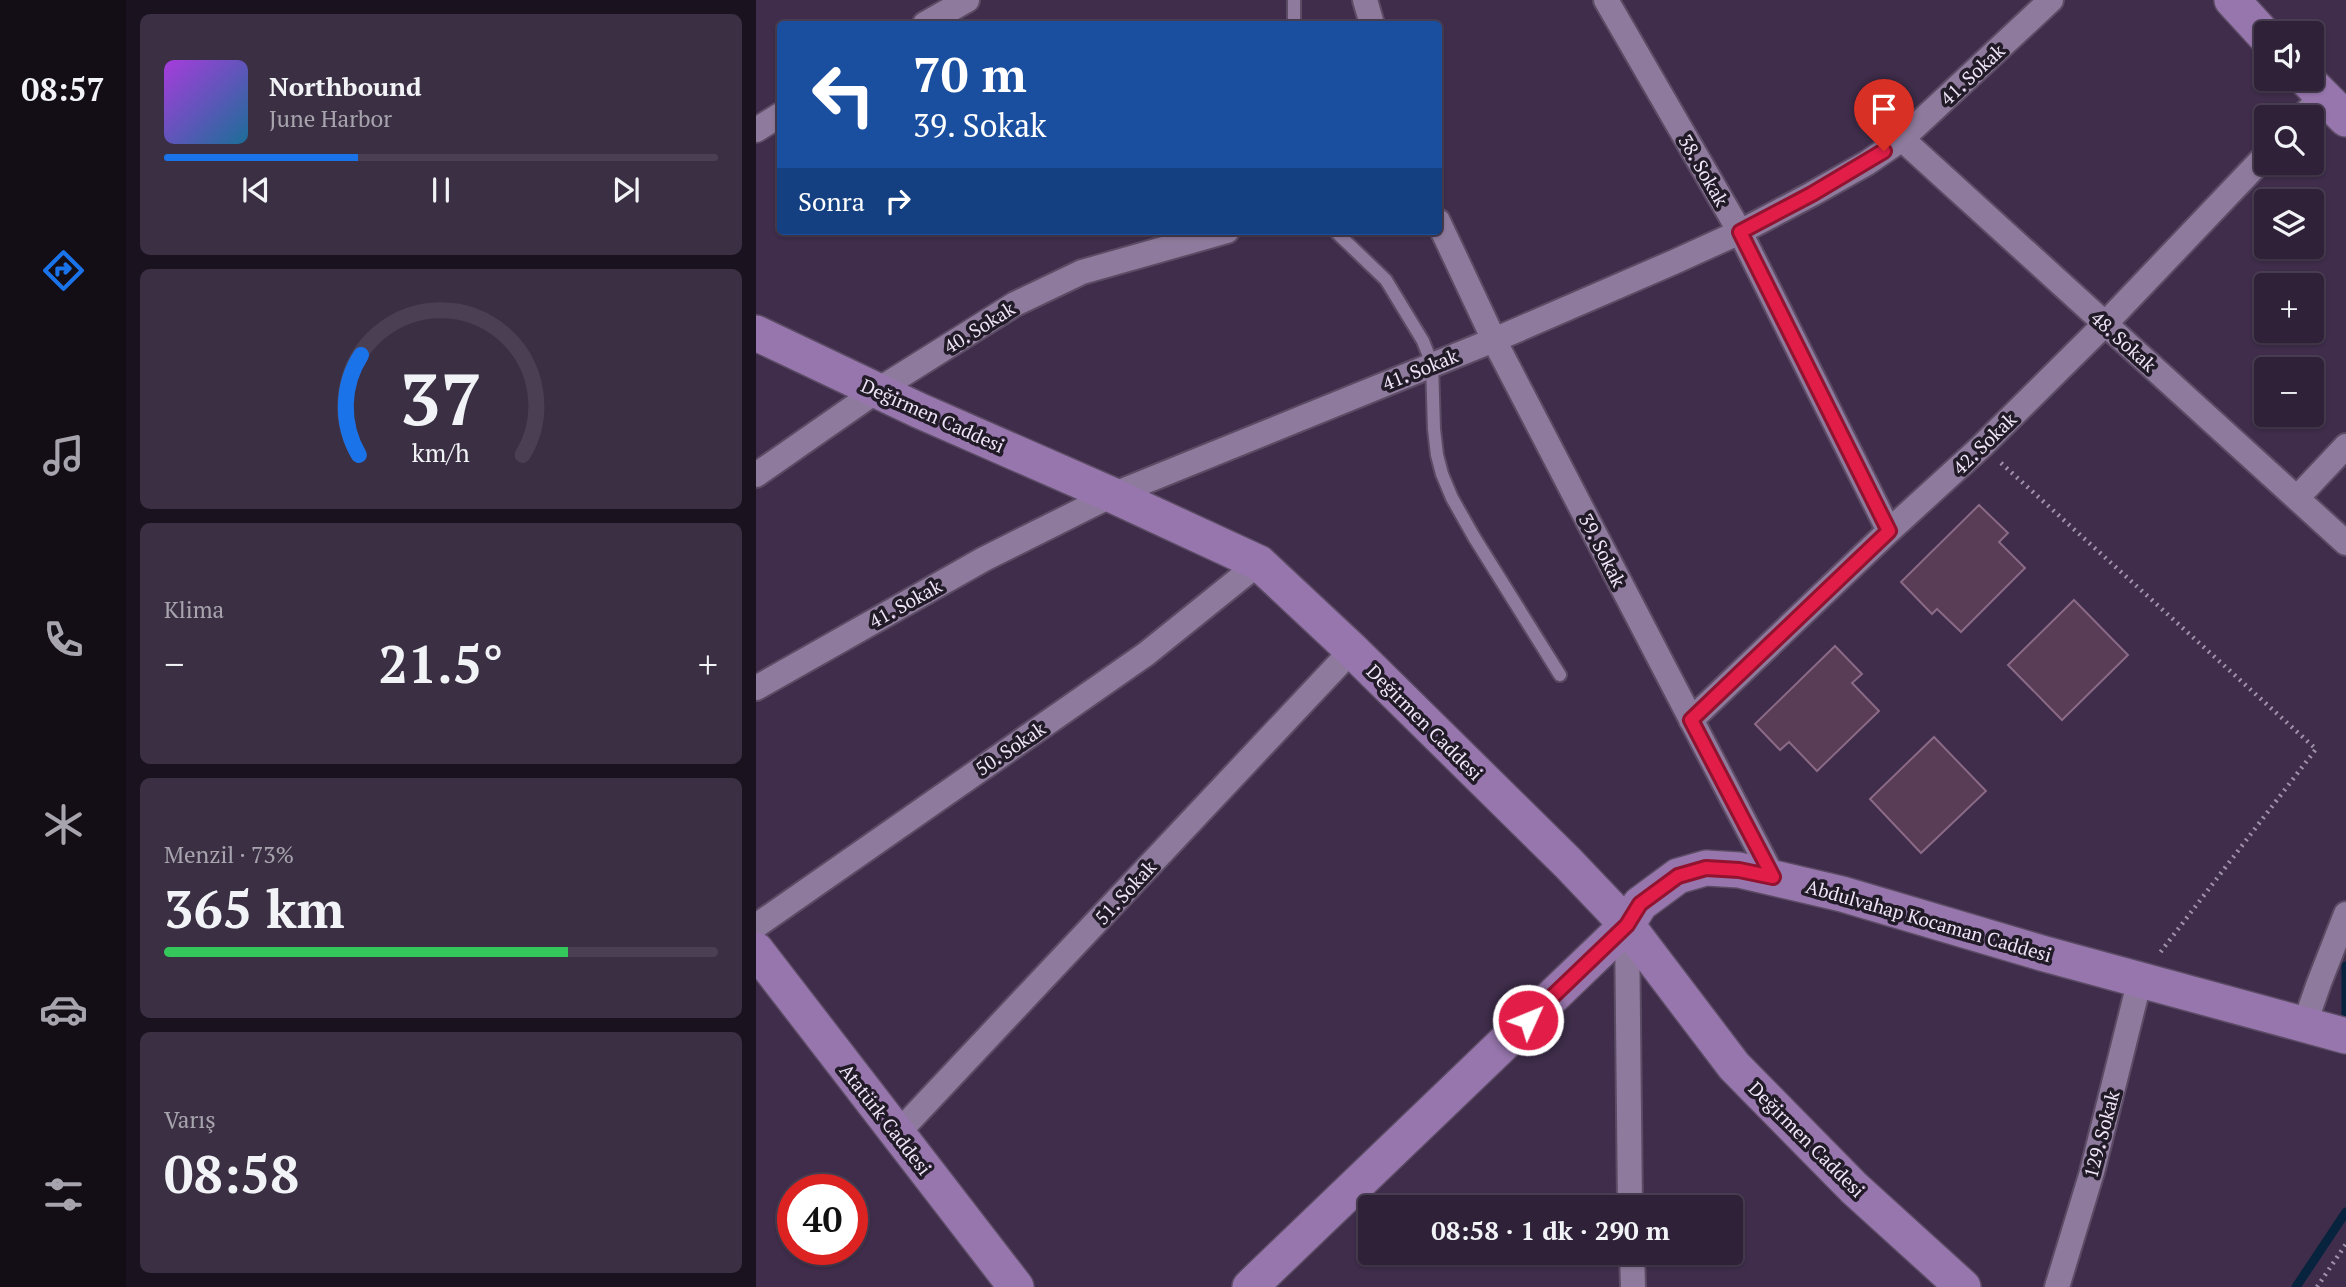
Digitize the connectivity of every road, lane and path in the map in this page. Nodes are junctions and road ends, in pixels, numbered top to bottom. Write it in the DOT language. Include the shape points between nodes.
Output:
graph roads {
  1 [pos="967,0"];
  2 [pos="1294,0"];
  3 [pos="1365,0"];
  4 [pos="1606,0"];
  5 [pos="2051,0"];
  6 [pos="2232,0"];
  7 [pos="930,21"];
  8 [pos="1294,21"];
  9 [pos="1371,21"];
  10 [pos="2254,24"];
  11 [pos="777,117"];
  12 [pos="756,130"];
  13 [pos="1902,139"];
  14 [pos="2254,168"];
  15 [pos="1442,230"];
  16 [pos="1740,232"];
  17 [pos="1213,235"];
  18 [pos="1339,235"];
  19 [pos="2105,324"];
  20 [pos="756,334"];
  21 [pos="1493,340"];
  22 [pos="1432,364"];
  23 [pos="878,390"];
  24 [pos="1982,446"];
  25 [pos="2346,446"];
  26 [pos="756,475"];
  27 [pos="1112,495"];
  28 [pos="2297,498"];
  29 [pos="1889,531"];
  30 [pos="2346,542"];
  31 [pos="1259,563"];
  32 [pos="1352,650"];
  33 [pos="1560,676"];
  34 [pos="756,688"];
  35 [pos="1691,720"];
  36 [pos="1773,877"];
  37 [pos="2346,914"];
  38 [pos="1627,925"];
  39 [pos="756,926"];
  40 [pos="756,950"];
  41 [pos="2140,979"];
  42 [pos="2305,1024"];
  43 [pos="2346,1036"];
  44 [pos="897,1134"];
  45 [pos="1630,1195"];
  46 [pos="2346,1244"];
  47 [pos="1632,1265"];
  48 [pos="1016,1287"];
  49 [pos="1250,1287"];
  50 [pos="1633,1287"];
  51 [pos="1963,1287"];
  52 [pos="2057,1287"];
  53 [pos="2318,1287"];
  1 -- 7 [label="street"];
  2 -- 8 [label="lane"];
  3 -- 9 [label="street"];
  4 -- 16 [label="street, 38. Sokak"];
  5 -- 13 [label="street, 41. Sokak"];
  6 -- 10 [label="street"];
  11 -- 12 [label="street"];
  13 -- 16 [label="street, 41. Sokak"];
  13 -- 19 [label="street, 48. Sokak"];
  14 -- 19 [label="street, 42. Sokak"];
  15 -- 21 [label="street, 39. Sokak"];
  16 -- 21 [label="street, 41. Sokak"];
  16 -- 29 [label="street, 38. Sokak"];
  17 -- 23 [label="street, 40. Sokak" via="1082,272 1050,286"];
  18 -- 22 [label="lane" via="1386,280"];
  19 -- 24 [label="street, 42. Sokak"];
  19 -- 28 [label="street, 48. Sokak"];
  20 -- 23 [label="street, Değirmen Caddesi"];
  21 -- 22 [label="street, 41. Sokak"];
  21 -- 35 [label="street, 39. Sokak"];
  22 -- 27 [label="street, 41. Sokak"];
  22 -- 33 [label="lane" via="1437,455 1452,498"];
  23 -- 26 [label="street, 40. Sokak"];
  23 -- 27 [label="street, Değirmen Caddesi"];
  24 -- 29 [label="street, 42. Sokak"];
  24 -- 41 [label="path" via="2316,749"];
  25 -- 28 [label="street"];
  27 -- 31 [label="street, Değirmen Caddesi"];
  27 -- 34 [label="street, 41. Sokak" via="984,559"];
  28 -- 30 [label="street, 48. Sokak"];
  29 -- 35 [label="street, 42. Sokak"];
  31 -- 32 [label="street, Değirmen Caddesi"];
  31 -- 39 [label="street, 50. Sokak" via="1146,654"];
  32 -- 38 [label="street, Değirmen Caddesi"];
  32 -- 44 [label="street, 51. Sokak"];
  35 -- 36 [label="street, 39. Sokak"];
  36 -- 38 [label="street, Abdulvahap Kocaman Caddesi" via="1706,868 1678,876 1640,904"];
  36 -- 41 [label="street, Abdulvahap Kocaman Caddesi"];
  37 -- 42 [label="street"];
  38 -- 45 [label="street"];
  38 -- 49 [label="street, Abdulvahap Kocaman Caddesi"];
  38 -- 51 [label="street, Değirmen Caddesi" via="1734,1066 1854,1188"];
  40 -- 44 [label="street, Atatürk Caddesi"];
  41 -- 42 [label="street, Abdulvahap Kocaman Caddesi"];
  41 -- 52 [label="street, 129. Sokak" via="2092,1172"];
  42 -- 43 [label="street, Abdulvahap Kocaman Caddesi"];
  44 -- 48 [label="street, Atatürk Caddesi"];
  46 -- 53 [label="path"];
  47 -- 50 [label="street"];
}
